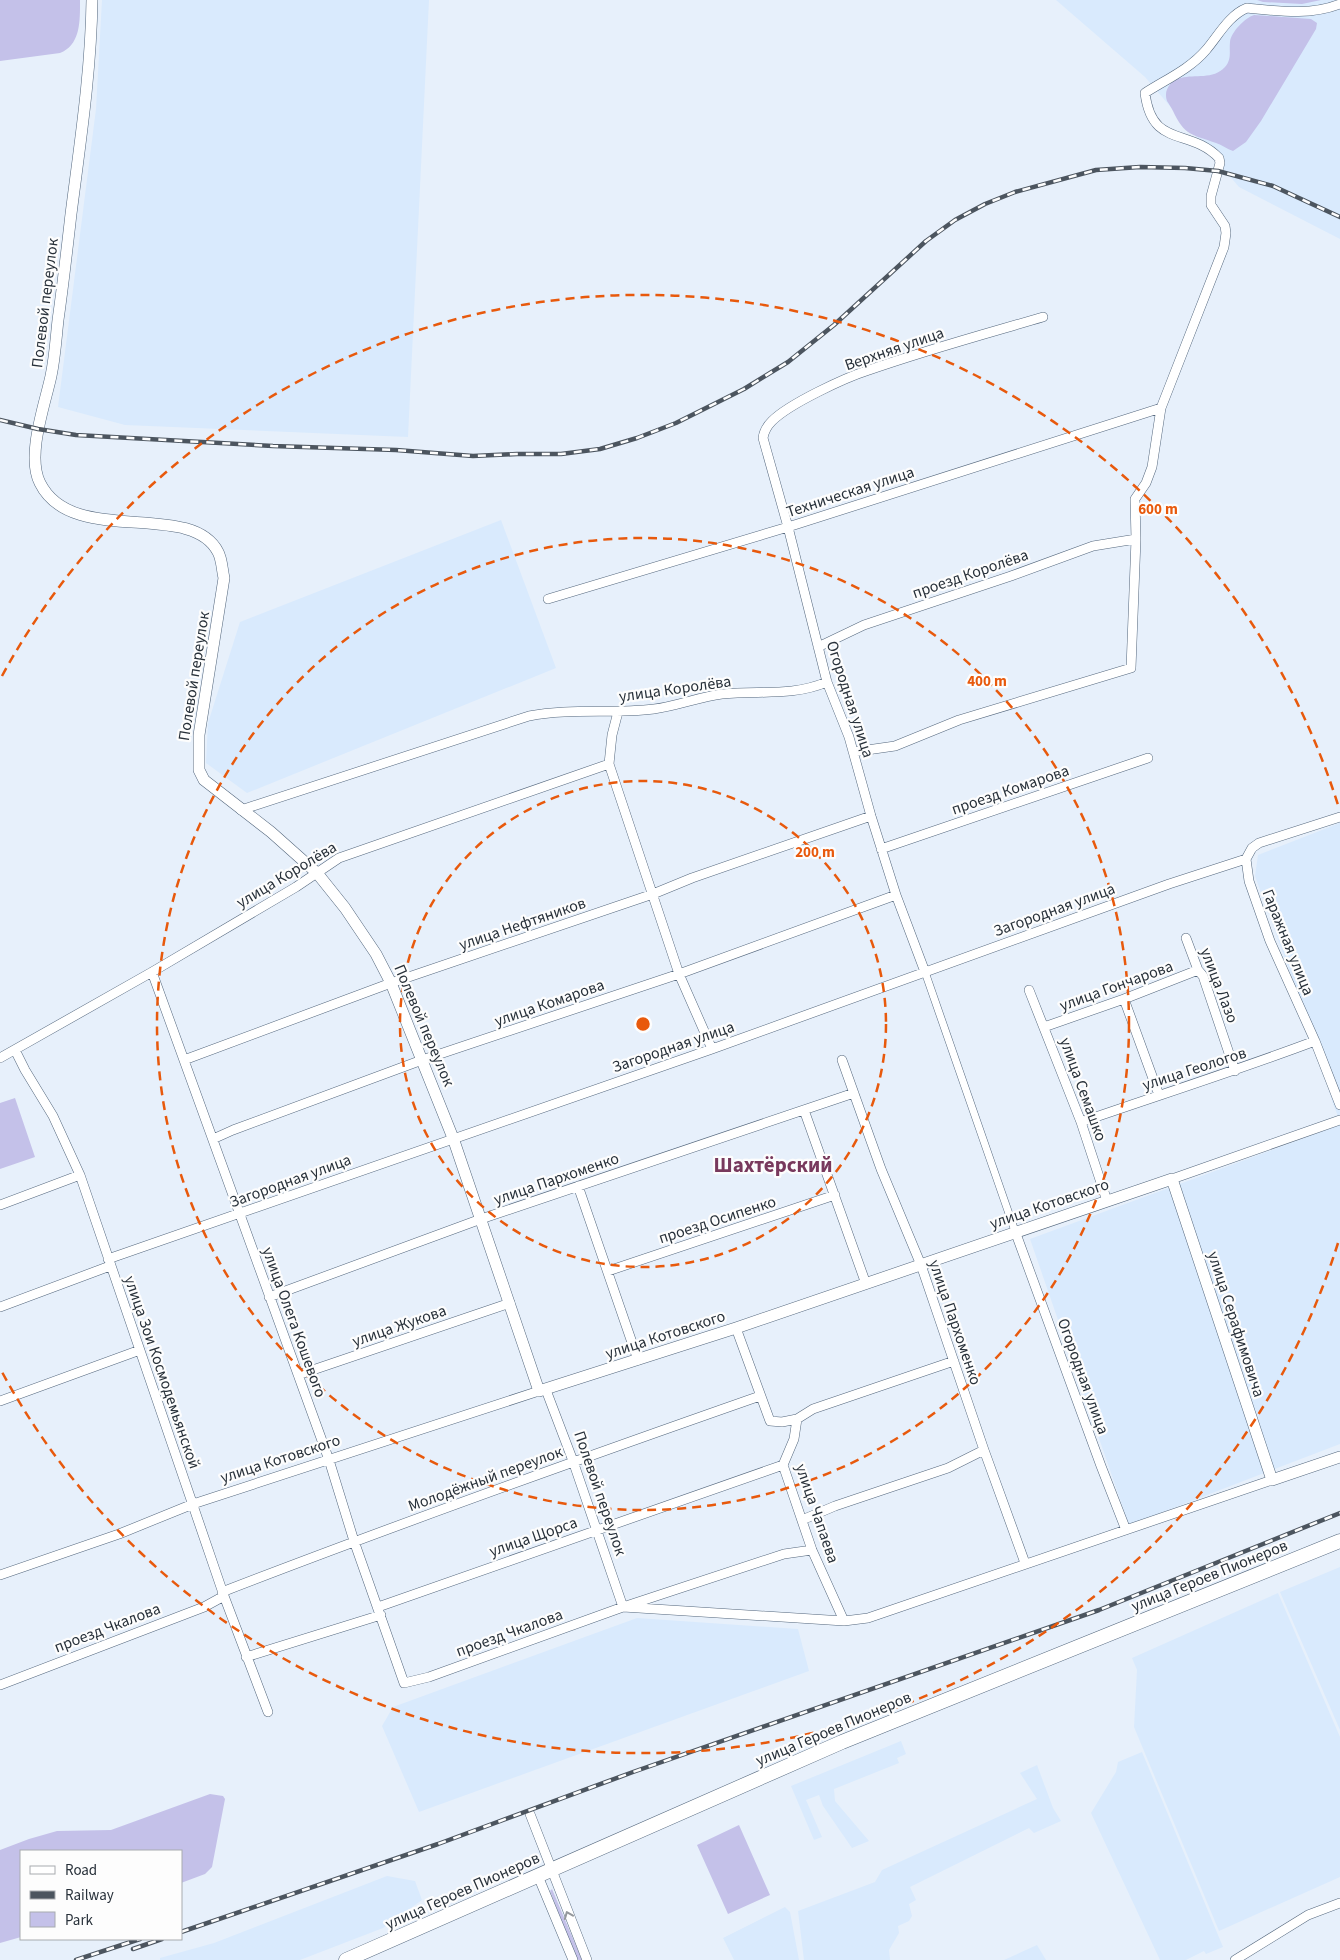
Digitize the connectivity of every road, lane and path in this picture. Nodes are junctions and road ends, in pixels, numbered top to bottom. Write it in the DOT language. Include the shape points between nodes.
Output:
graph roads {
  1 [pos="92,0"];
  2 [pos="1340,4"];
  3 [pos="1043,317"];
  4 [pos="1160,408"];
  5 [pos="765,430"];
  6 [pos="788,527"];
  7 [pos="1136,539"];
  8 [pos="548,599"];
  9 [pos="818,646"];
  10 [pos="827,682"];
  11 [pos="618,712"];
  12 [pos="853,752"];
  13 [pos="1148,758"];
  14 [pos="609,764"];
  15 [pos="241,810"];
  16 [pos="871,816"];
  17 [pos="1340,817"];
  18 [pos="881,848"];
  19 [pos="1246,859"];
  20 [pos="317,873"];
  21 [pos="653,894"];
  22 [pos="896,896"];
  23 [pos="1186,938"];
  24 [pos="1198,970"];
  25 [pos="152,972"];
  26 [pos="925,972"];
  27 [pos="679,974"];
  28 [pos="391,983"];
  29 [pos="1029,990"];
  30 [pos="1124,999"];
  31 [pos="1044,1027"];
  32 [pos="1315,1041"];
  33 [pos="712,1049"];
  34 [pos="15,1050"];
  35 [pos="0,1058"];
  36 [pos="184,1060"];
  37 [pos="422,1060"];
  38 [pos="842,1060"];
  39 [pos="1235,1071"];
  40 [pos="854,1094"];
  41 [pos="1159,1095"];
  42 [pos="1340,1105"];
  43 [pos="804,1110"];
  44 [pos="1340,1120"];
  45 [pos="1081,1122"];
  46 [pos="453,1138"];
  47 [pos="213,1139"];
  48 [pos="80,1175"];
  49 [pos="1172,1179"];
  50 [pos="578,1186"];
  51 [pos="835,1195"];
  52 [pos="1107,1200"];
  53 [pos="0,1205"];
  54 [pos="241,1214"];
  55 [pos="481,1219"];
  56 [pos="1015,1231"];
  57 [pos="109,1262"];
  58 [pos="921,1265"];
  59 [pos="608,1271"];
  60 [pos="866,1284"];
  61 [pos="269,1297"];
  62 [pos="510,1303"];
  63 [pos="0,1307"];
  64 [pos="736,1328"];
  65 [pos="140,1350"];
  66 [pos="638,1360"];
  67 [pos="954,1361"];
  68 [pos="298,1375"];
  69 [pos="543,1390"];
  70 [pos="760,1396"];
  71 [pos="0,1401"];
  72 [pos="797,1419"];
  73 [pos="984,1450"];
  74 [pos="1340,1457"];
  75 [pos="328,1460"];
  76 [pos="574,1461"];
  77 [pos="783,1464"];
  78 [pos="1272,1480"];
  79 [pos="193,1504"];
  80 [pos="802,1520"];
  81 [pos="597,1530"];
  82 [pos="1126,1530"];
  83 [pos="354,1541"];
  84 [pos="1340,1541"];
  85 [pos="812,1550"];
  86 [pos="1025,1563"];
  87 [pos="0,1575"];
  88 [pos="223,1594"];
  89 [pos="623,1607"];
  90 [pos="380,1611"];
  91 [pos="844,1621"];
  92 [pos="246,1657"];
  93 [pos="404,1683"];
  94 [pos="0,1685"];
  95 [pos="268,1712"];
  96 [pos="530,1814"];
  97 [pos="544,1873"];
  98 [pos="1340,1903"];
  99 [pos="346,1960"];
  100 [pos="573,1960"];
  101 [pos="587,1960"];
  102 [pos="1235,1960"];
  1 -- 15 [label="street, Полевой переулок" via="89,64 52,370 38,429 37,475 46,494 72,511 105,520 196,532 219,552 224,578 222,597 197,756 204,780"];
  2 -- 4 [label="street" via="1303,12 1247,8 1232,18 1194,62 1145,93 1150,118 1156,126 1219,158 1211,205 1222,219 1226,234 1224,247"];
  3 -- 5 [label="street, Верхняя улица" via="867,370 813,395 776,418"];
  4 -- 6 [label="street, Техническая улица"];
  4 -- 7 [label="street" via="1152,467 1135,499"];
  5 -- 6 [label="street, Огородная улица" via="764,448"];
  6 -- 8 [label="street, Техническая улица"];
  6 -- 9 [label="street, Огородная улица"];
  7 -- 9 [label="street, проезд Королёва" via="1093,546 864,625"];
  7 -- 12 [label="street" via="1131,668 959,720 896,746"];
  9 -- 10 [label="street, Огородная улица"];
  10 -- 11 [label="street, улица Королёва" via="798,692 722,694 656,709"];
  10 -- 12 [label="street, Огородная улица"];
  11 -- 14 [label="street"];
  11 -- 15 [label="street, улица Королёва" via="557,712 529,716"];
  12 -- 16 [label="street, Огородная улица"];
  13 -- 18 [label="street, проезд Комарова"];
  14 -- 20 [label="street, улица Королёва" via="349,854"];
  14 -- 21 [label="street"];
  15 -- 20 [label="street, Полевой переулок"];
  16 -- 18 [label="street, Огородная улица"];
  16 -- 21 [label="street, улица Нефтяников"];
  17 -- 19 [label="street" via="1258,843"];
  18 -- 22 [label="street, Огородная улица"];
  19 -- 26 [label="street, Загородная улица"];
  19 -- 32 [label="street, Гаражная улица" via="1249,881 1270,941"];
  20 -- 25 [label="street, улица Королёва"];
  20 -- 28 [label="street, Полевой переулок" via="360,929"];
  21 -- 27 [label="street"];
  21 -- 28 [label="street, улица Нефтяников"];
  22 -- 26 [label="street, Огородная улица"];
  22 -- 27 [label="street, улица Комарова"];
  23 -- 24 [label="street, улица Лазо"];
  24 -- 30 [label="street, улица Гончарова"];
  24 -- 39 [label="street, улица Лазо" via="1203,976"];
  25 -- 34 [label="street, улица Королёва"];
  25 -- 36 [label="street, улица Олега Кошевого"];
  26 -- 33 [label="street, Загородная улица"];
  26 -- 56 [label="street"];
  27 -- 33 [label="street"];
  27 -- 37 [label="street, улица Комарова"];
  28 -- 36 [label="street, улица Нефтяников"];
  28 -- 37 [label="street, Полевой переулок"];
  29 -- 31 [label="street, улица Семашко"];
  30 -- 31 [label="street, улица Гончарова"];
  30 -- 41 [label="street"];
  31 -- 45 [label="street, улица Семашко"];
  32 -- 39 [label="street, улица Геологов"];
  32 -- 42 [label="street, Гаражная улица"];
  33 -- 46 [label="street, Загородная улица"];
  34 -- 35 [label="street, улица Королёва"];
  34 -- 48 [label="street, улица Зои Космодемьянской" via="53,1116"];
  36 -- 47 [label="street, улица Олега Кошевого"];
  37 -- 46 [label="street, Полевой переулок"];
  37 -- 47 [label="street, улица Комарова"];
  38 -- 40 [label="street, улица Пархоменко"];
  39 -- 41 [label="street, улица Геологов"];
  40 -- 43 [label="street, улица Пархоменко"];
  40 -- 58 [label="street, улица Пархоменко"];
  41 -- 45 [label="street, улица Геологов"];
  43 -- 50 [label="street, улица Пархоменко"];
  43 -- 51 [label="street"];
  44 -- 49 [label="street, улица Котовского"];
  45 -- 52 [label="street, улица Семашко"];
  46 -- 54 [label="street, Загородная улица"];
  46 -- 55 [label="street, Полевой переулок"];
  47 -- 54 [label="street, улица Олега Кошевого"];
  48 -- 53 [label="street"];
  48 -- 57 [label="street, улица Зои Космодемьянской"];
  49 -- 52 [label="street, улица Котовского"];
  49 -- 78 [label="street, улица Серафимовича"];
  50 -- 55 [label="street, улица Пархоменко"];
  50 -- 59 [label="street"];
  51 -- 59 [label="street, проезд Осипенко"];
  51 -- 60 [label="street"];
  52 -- 56 [label="street, улица Котовского"];
  54 -- 57 [label="street, Загородная улица"];
  54 -- 61 [label="street, улица Олега Кошевого"];
  55 -- 61 [label="street, улица Пархоменко"];
  55 -- 62 [label="street, Полевой переулок"];
  56 -- 58 [label="street, улица Котовского"];
  56 -- 82 [label="street, Огородная улица"];
  57 -- 63 [label="street, Загородная улица"];
  57 -- 65 [label="street, улица Зои Космодемьянской"];
  58 -- 60 [label="street, улица Котовского"];
  58 -- 67 [label="street, улица Пархоменко"];
  59 -- 66 [label="street"];
  60 -- 64 [label="street, улица Котовского"];
  61 -- 68 [label="street, улица Олега Кошевого"];
  62 -- 68 [label="street, улица Жукова"];
  62 -- 69 [label="street, Полевой переулок"];
  64 -- 66 [label="street, улица Котовского"];
  64 -- 70 [label="street"];
  65 -- 71 [label="street"];
  65 -- 79 [label="street, улица Зои Космодемьянской"];
  66 -- 69 [label="street, улица Котовского"];
  67 -- 72 [label="street" via="813,1409"];
  67 -- 73 [label="street, улица Пархоменко"];
  68 -- 75 [label="street, улица Олега Кошевого"];
  69 -- 75 [label="street, улица Котовского"];
  69 -- 76 [label="street, Полевой переулок"];
  70 -- 72 [label="street" via="770,1421"];
  70 -- 76 [label="street, Молодёжный переулок"];
  72 -- 77 [label="street, улица Чапаева" via="794,1438"];
  73 -- 80 [label="street" via="948,1468"];
  73 -- 86 [label="street, улица Пархоменко"];
  74 -- 78 [label="street"];
  75 -- 79 [label="street, улица Котовского"];
  75 -- 83 [label="street, улица Олега Кошевого"];
  76 -- 81 [label="street, Полевой переулок"];
  76 -- 83 [label="street, Молодёжный переулок"];
  77 -- 80 [label="street, улица Чапаева"];
  77 -- 81 [label="street, улица Щорса"];
  78 -- 82 [label="street"];
  79 -- 87 [label="street, улица Котовского" via="119,1534"];
  79 -- 88 [label="street, улица Зои Космодемьянской"];
  80 -- 85 [label="street, улица Чапаева"];
  81 -- 89 [label="street, Полевой переулок"];
  81 -- 90 [label="street, улица Щорса"];
  82 -- 86 [label="street"];
  83 -- 88 [label="street, Молодёжный переулок"];
  83 -- 90 [label="street, улица Олега Кошевого"];
  84 -- 97 [label="main road, улица Героев Пионеров" via="842,1742"];
  85 -- 89 [label="street, проезд Чкалова" via="784,1554"];
  85 -- 91 [label="street, улица Чапаева"];
  86 -- 91 [label="street" via="897,1609"];
  88 -- 92 [label="street, улица Зои Космодемьянской"];
  88 -- 94 [label="street, проезд Чкалова" via="204,1606"];
  89 -- 91 [label="street, проезд Чкалова"];
  89 -- 93 [label="street, проезд Чкалова"];
  90 -- 92 [label="street, улица Щорса"];
  90 -- 93 [label="street, улица Олега Кошевого"];
  92 -- 95 [label="street, улица Зои Космодемьянской"];
  96 -- 97 [label="street"];
  97 -- 99 [label="main road, улица Героев Пионеров"];
  97 -- 100 [label="street"];
  101 -- 97 [label="street, one-way"];
  98 -- 102 [label="street" via="1308,1915"];
}
